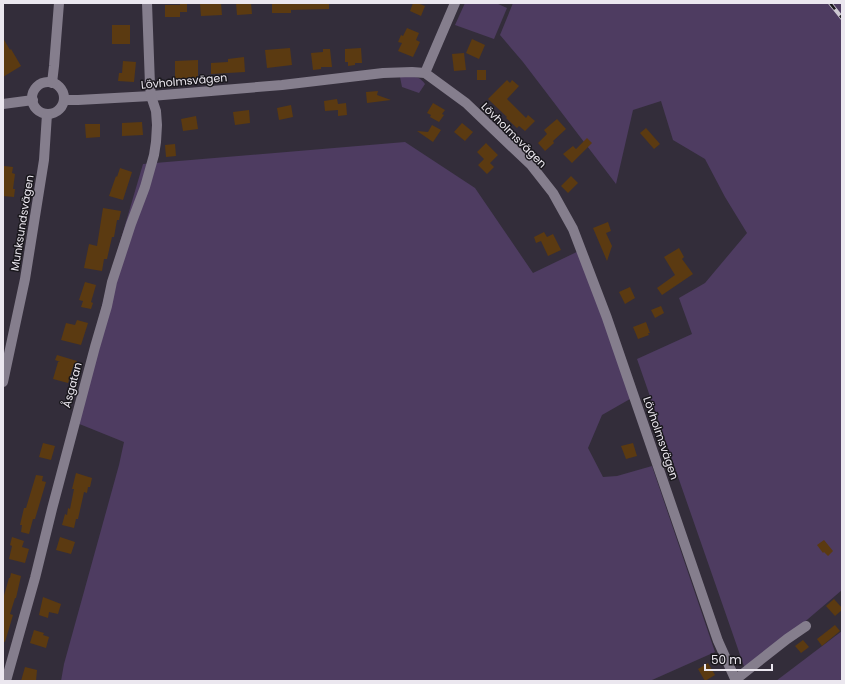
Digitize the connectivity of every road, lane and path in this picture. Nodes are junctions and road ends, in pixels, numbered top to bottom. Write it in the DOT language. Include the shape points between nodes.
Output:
graph roads {
  1 [pos="59,3"];
  2 [pos="147,3"];
  3 [pos="455,3"];
  4 [pos="425,73"];
  5 [pos="52,83"];
  6 [pos="151,96"];
  7 [pos="33,100"];
  8 [pos="64,100"];
  9 [pos="3,104"];
  10 [pos="47,114"];
  11 [pos="3,382"];
  12 [pos="806,626"];
  13 [pos="6,681"];
  14 [pos="735,681"];
  1 -- 5 [label="street"];
  2 -- 6 [label="street, Åsgatan"];
  3 -- 4 [label="street"];
  4 -- 6 [label="street, Lövholmsvägen" via="383,73"];
  4 -- 14 [label="street, Lövholmsvägen" via="466,103 531,165 553,193 572,229 607,318 718,640"];
  5 -- 7 [label="street" via="39,86 34,91"];
  5 -- 8 [label="street" via="61,89"];
  6 -- 8 [label="street, Lövholmsvägen"];
  6 -- 13 [label="street, Åsgatan" via="156,111 154,155 112,282"];
  7 -- 9 [label="street"];
  7 -- 10 [label="street" via="37,110"];
  8 -- 10 [label="street" via="58,111"];
  10 -- 11 [label="street, Munksundsvägen" via="44,160 25,280"];
  12 -- 14 [label="street, Lövholmsvägen"];
}
